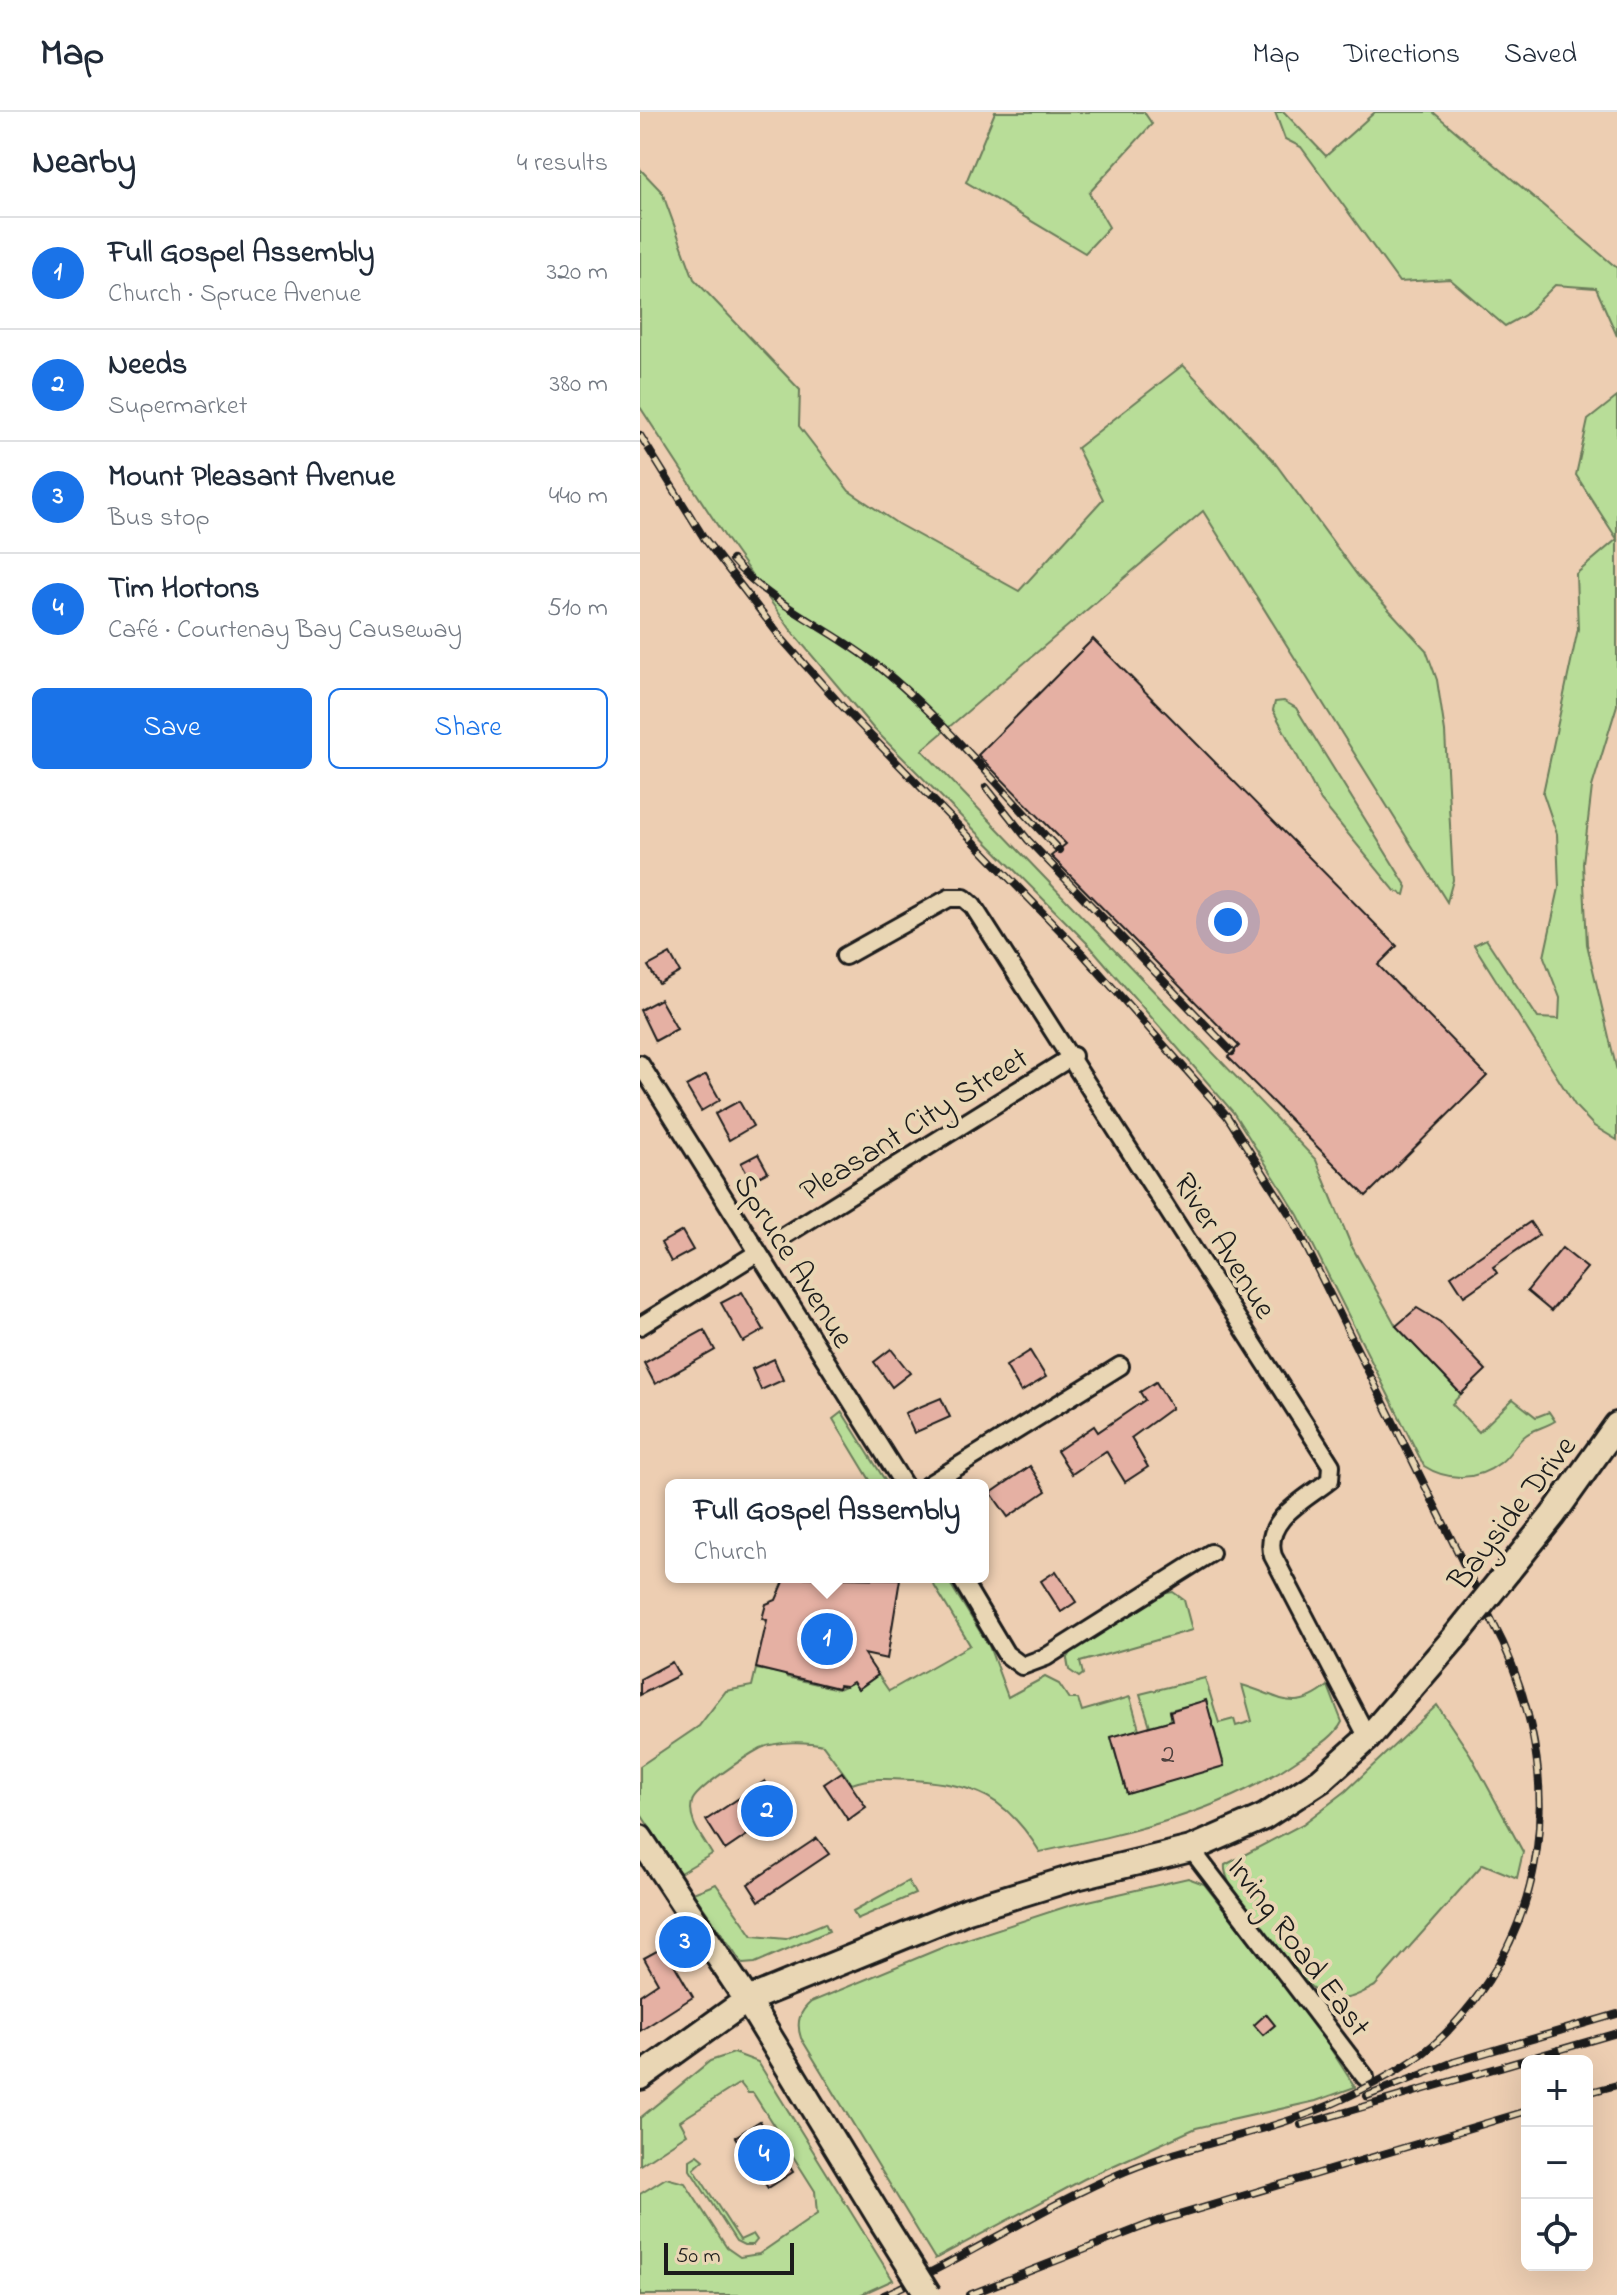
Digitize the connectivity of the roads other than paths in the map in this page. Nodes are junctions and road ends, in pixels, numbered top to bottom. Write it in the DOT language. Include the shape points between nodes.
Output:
graph roads {
  1 [pos="845,956"];
  2 [pos="1073,1056"];
  3 [pos="640,1064"];
  4 [pos="646,1086"];
  5 [pos="782,1237"];
  6 [pos="757,1253"];
  7 [pos="640,1326"];
  8 [pos="1120,1366"];
  9 [pos="1617,1425"];
  10 [pos="900,1479"];
  11 [pos="938,1479"];
  12 [pos="1211,1553"];
  13 [pos="964,1583"];
  14 [pos="1368,1738"];
  15 [pos="640,1838"];
  16 [pos="1191,1849"];
  17 [pos="747,2000"];
  18 [pos="640,2077"];
  19 [pos="1365,2077"];
  20 [pos="928,2295"];
  1 -- 2 [label="street, River Avenue" via="949,898 964,898"];
  2 -- 5 [label="street, Pleasant City Street"];
  2 -- 14 [label="street, River Avenue" via="1331,1465 1330,1480 1277,1522 1270,1541"];
  3 -- 4 [label="street, Spruce Avenue"];
  4 -- 6 [label="street, Spruce Avenue"];
  6 -- 7 [label="street"];
  6 -- 10 [label="street, Spruce Avenue"];
  8 -- 11 [label="street"];
  9 -- 14 [label="main road, Bayside Drive, bridge" via="1553,1515"];
  12 -- 13 [label="street" via="1030,1665 1017,1664 1006,1654"];
  14 -- 16 [label="main road, Bayside Drive" via="1294,1799"];
  15 -- 17 [label="main road"];
  16 -- 17 [label="main road, Bayside Drive" via="1006,1897"];
  16 -- 19 [label="street, Irving Road East"];
  17 -- 18 [label="main road, Bayside Drive"];
  17 -- 20 [label="main road, bridge"];
}
